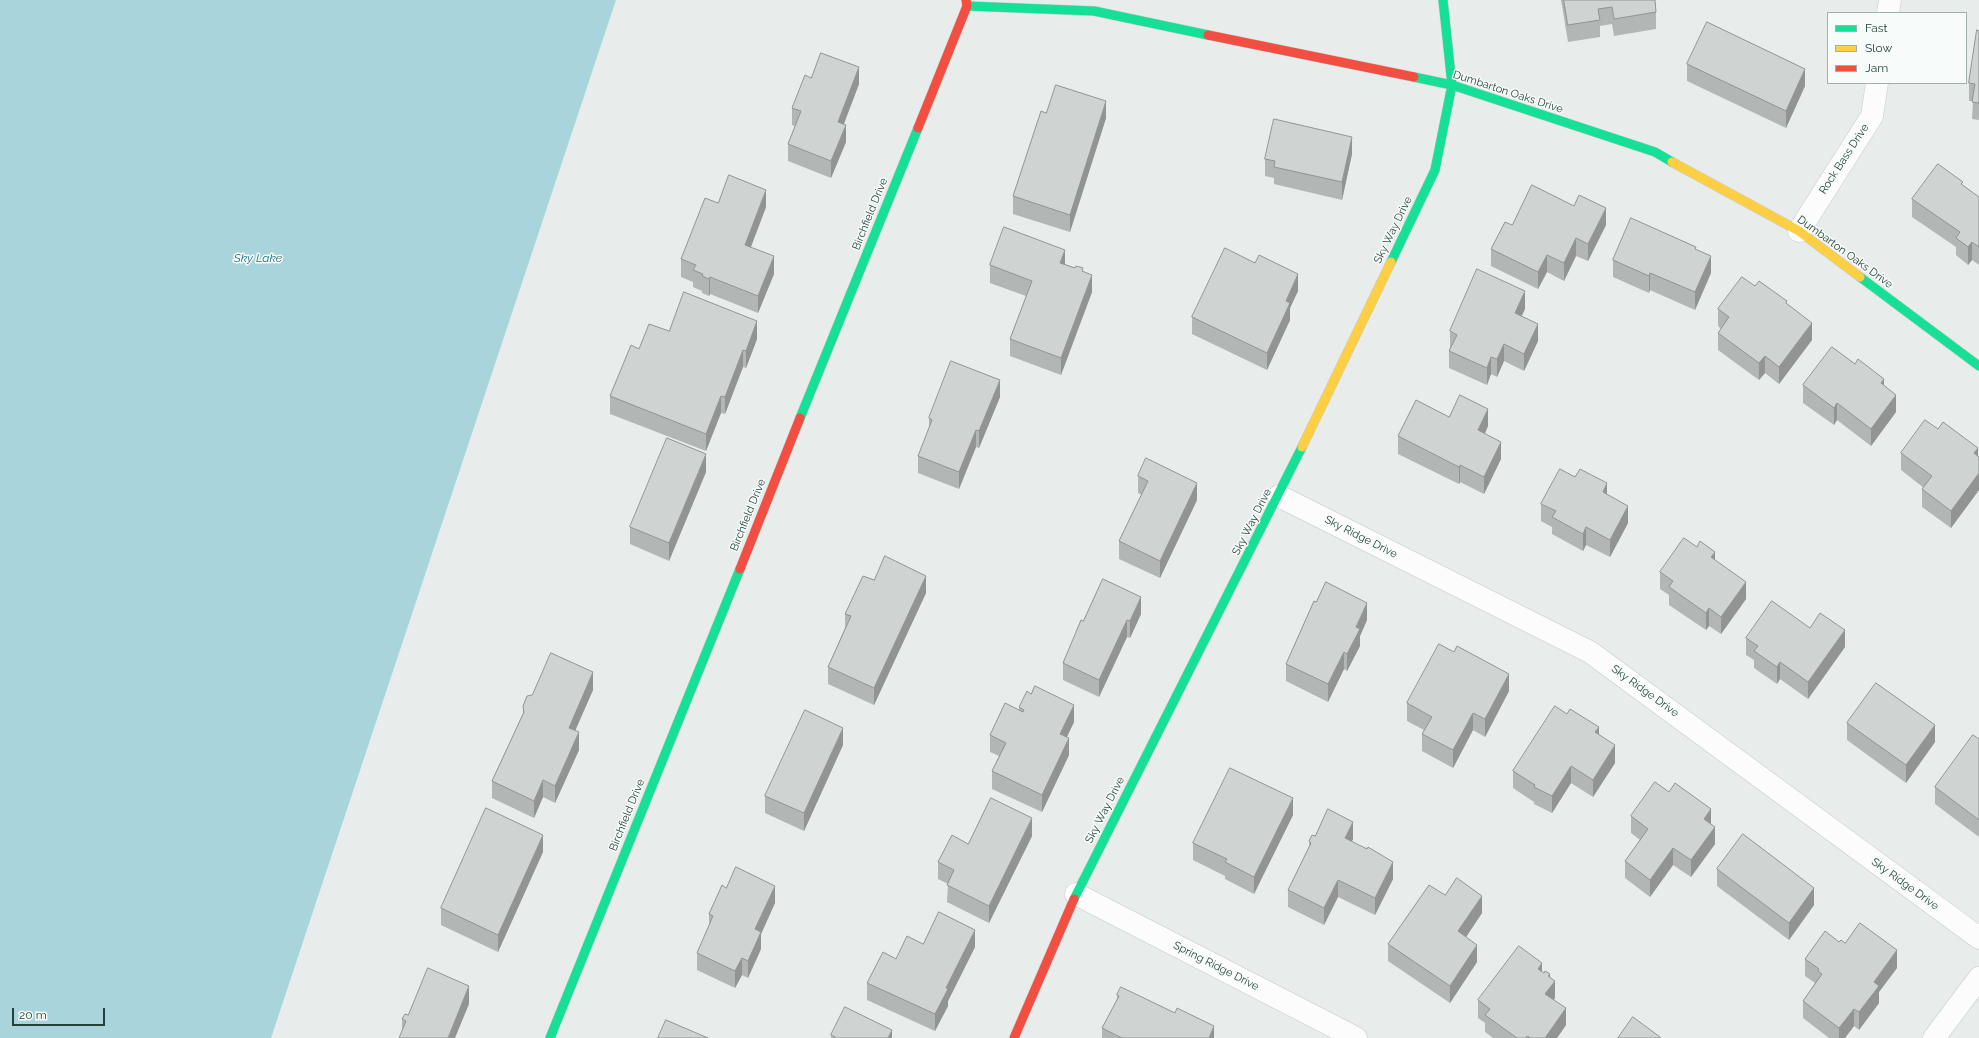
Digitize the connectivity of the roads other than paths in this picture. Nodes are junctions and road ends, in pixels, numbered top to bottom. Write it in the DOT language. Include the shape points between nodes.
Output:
graph roads {
  1 [pos="1443,0"];
  2 [pos="1890,0"];
  3 [pos="967,3"];
  4 [pos="1888,12"];
  5 [pos="1877,84"];
  6 [pos="1452,86"];
  7 [pos="1798,230"];
  8 [pos="1979,366"];
  9 [pos="1279,496"];
  10 [pos="1076,894"];
  11 [pos="1979,938"];
  12 [pos="1979,978"];
  13 [pos="550,1038"];
  14 [pos="1014,1038"];
  15 [pos="1356,1038"];
  16 [pos="1934,1038"];
  1 -- 6 [label="street, Sky Way Drive"];
  2 -- 4 [label="street"];
  3 -- 6 [label="street, Dumbarton Oaks Drive" via="1094,11"];
  3 -- 13 [label="street, Birchfield Drive"];
  5 -- 7 [label="street, Rock Bass Drive" via="1872,116"];
  6 -- 7 [label="street, Dumbarton Oaks Drive" via="1655,152"];
  6 -- 9 [label="street, Sky Way Drive" via="1435,170"];
  7 -- 8 [label="street, Dumbarton Oaks Drive"];
  9 -- 10 [label="street, Sky Way Drive"];
  9 -- 11 [label="street, Sky Ridge Drive" via="1590,652"];
  10 -- 14 [label="street, Sky Way Drive"];
  10 -- 15 [label="street, Spring Ridge Drive"];
  12 -- 16 [label="street"];
}
